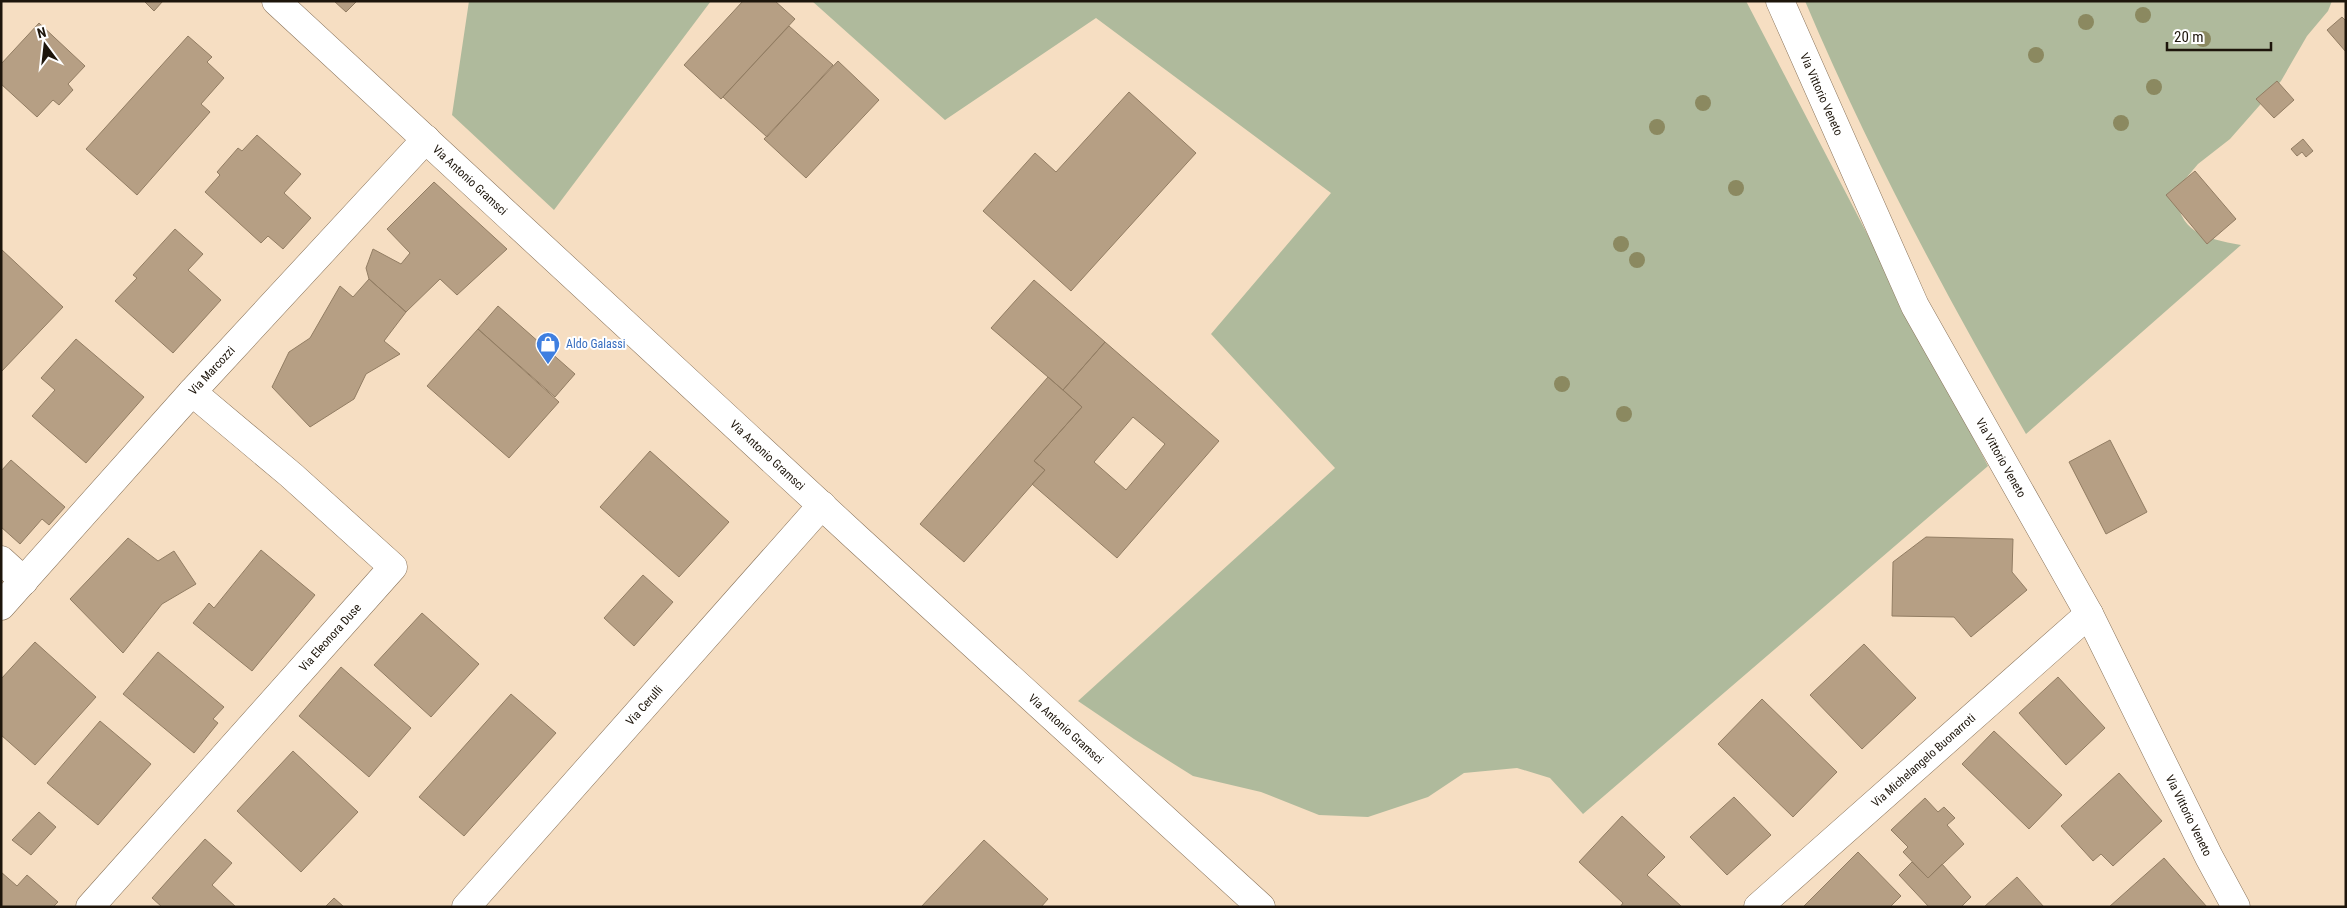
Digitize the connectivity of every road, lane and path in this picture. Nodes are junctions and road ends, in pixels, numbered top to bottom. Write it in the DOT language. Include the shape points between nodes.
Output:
graph roads {
  1 [pos="276,1"];
  2 [pos="1780,1"];
  3 [pos="426,139"];
  4 [pos="192,392"];
  5 [pos="822,505"];
  6 [pos="1,560"];
  7 [pos="24,581"];
  8 [pos="1,606"];
  9 [pos="2089,614"];
  10 [pos="1765,905"];
  11 [pos="90,907"];
  12 [pos="466,907"];
  13 [pos="1261,907"];
  14 [pos="2236,907"];
  1 -- 3 [label="street, Via Antonio Gramsci"];
  2 -- 9 [label="street, Via Vittorio Veneto" via="1915,306"];
  3 -- 4 [label="street, Via Marcozzi"];
  3 -- 5 [label="street, Via Antonio Gramsci"];
  4 -- 7 [label="street, Via Marcozzi"];
  4 -- 11 [label="street, Via Eleonora Duse" via="393,567"];
  5 -- 12 [label="street, Via Cerulli"];
  5 -- 13 [label="street, Via Antonio Gramsci"];
  6 -- 7 [label="street"];
  7 -- 8 [label="street, Via Marcozzi"];
  9 -- 10 [label="street, Via Michelangelo Buonarroti"];
  9 -- 14 [label="street, Via Vittorio Veneto"];
}
